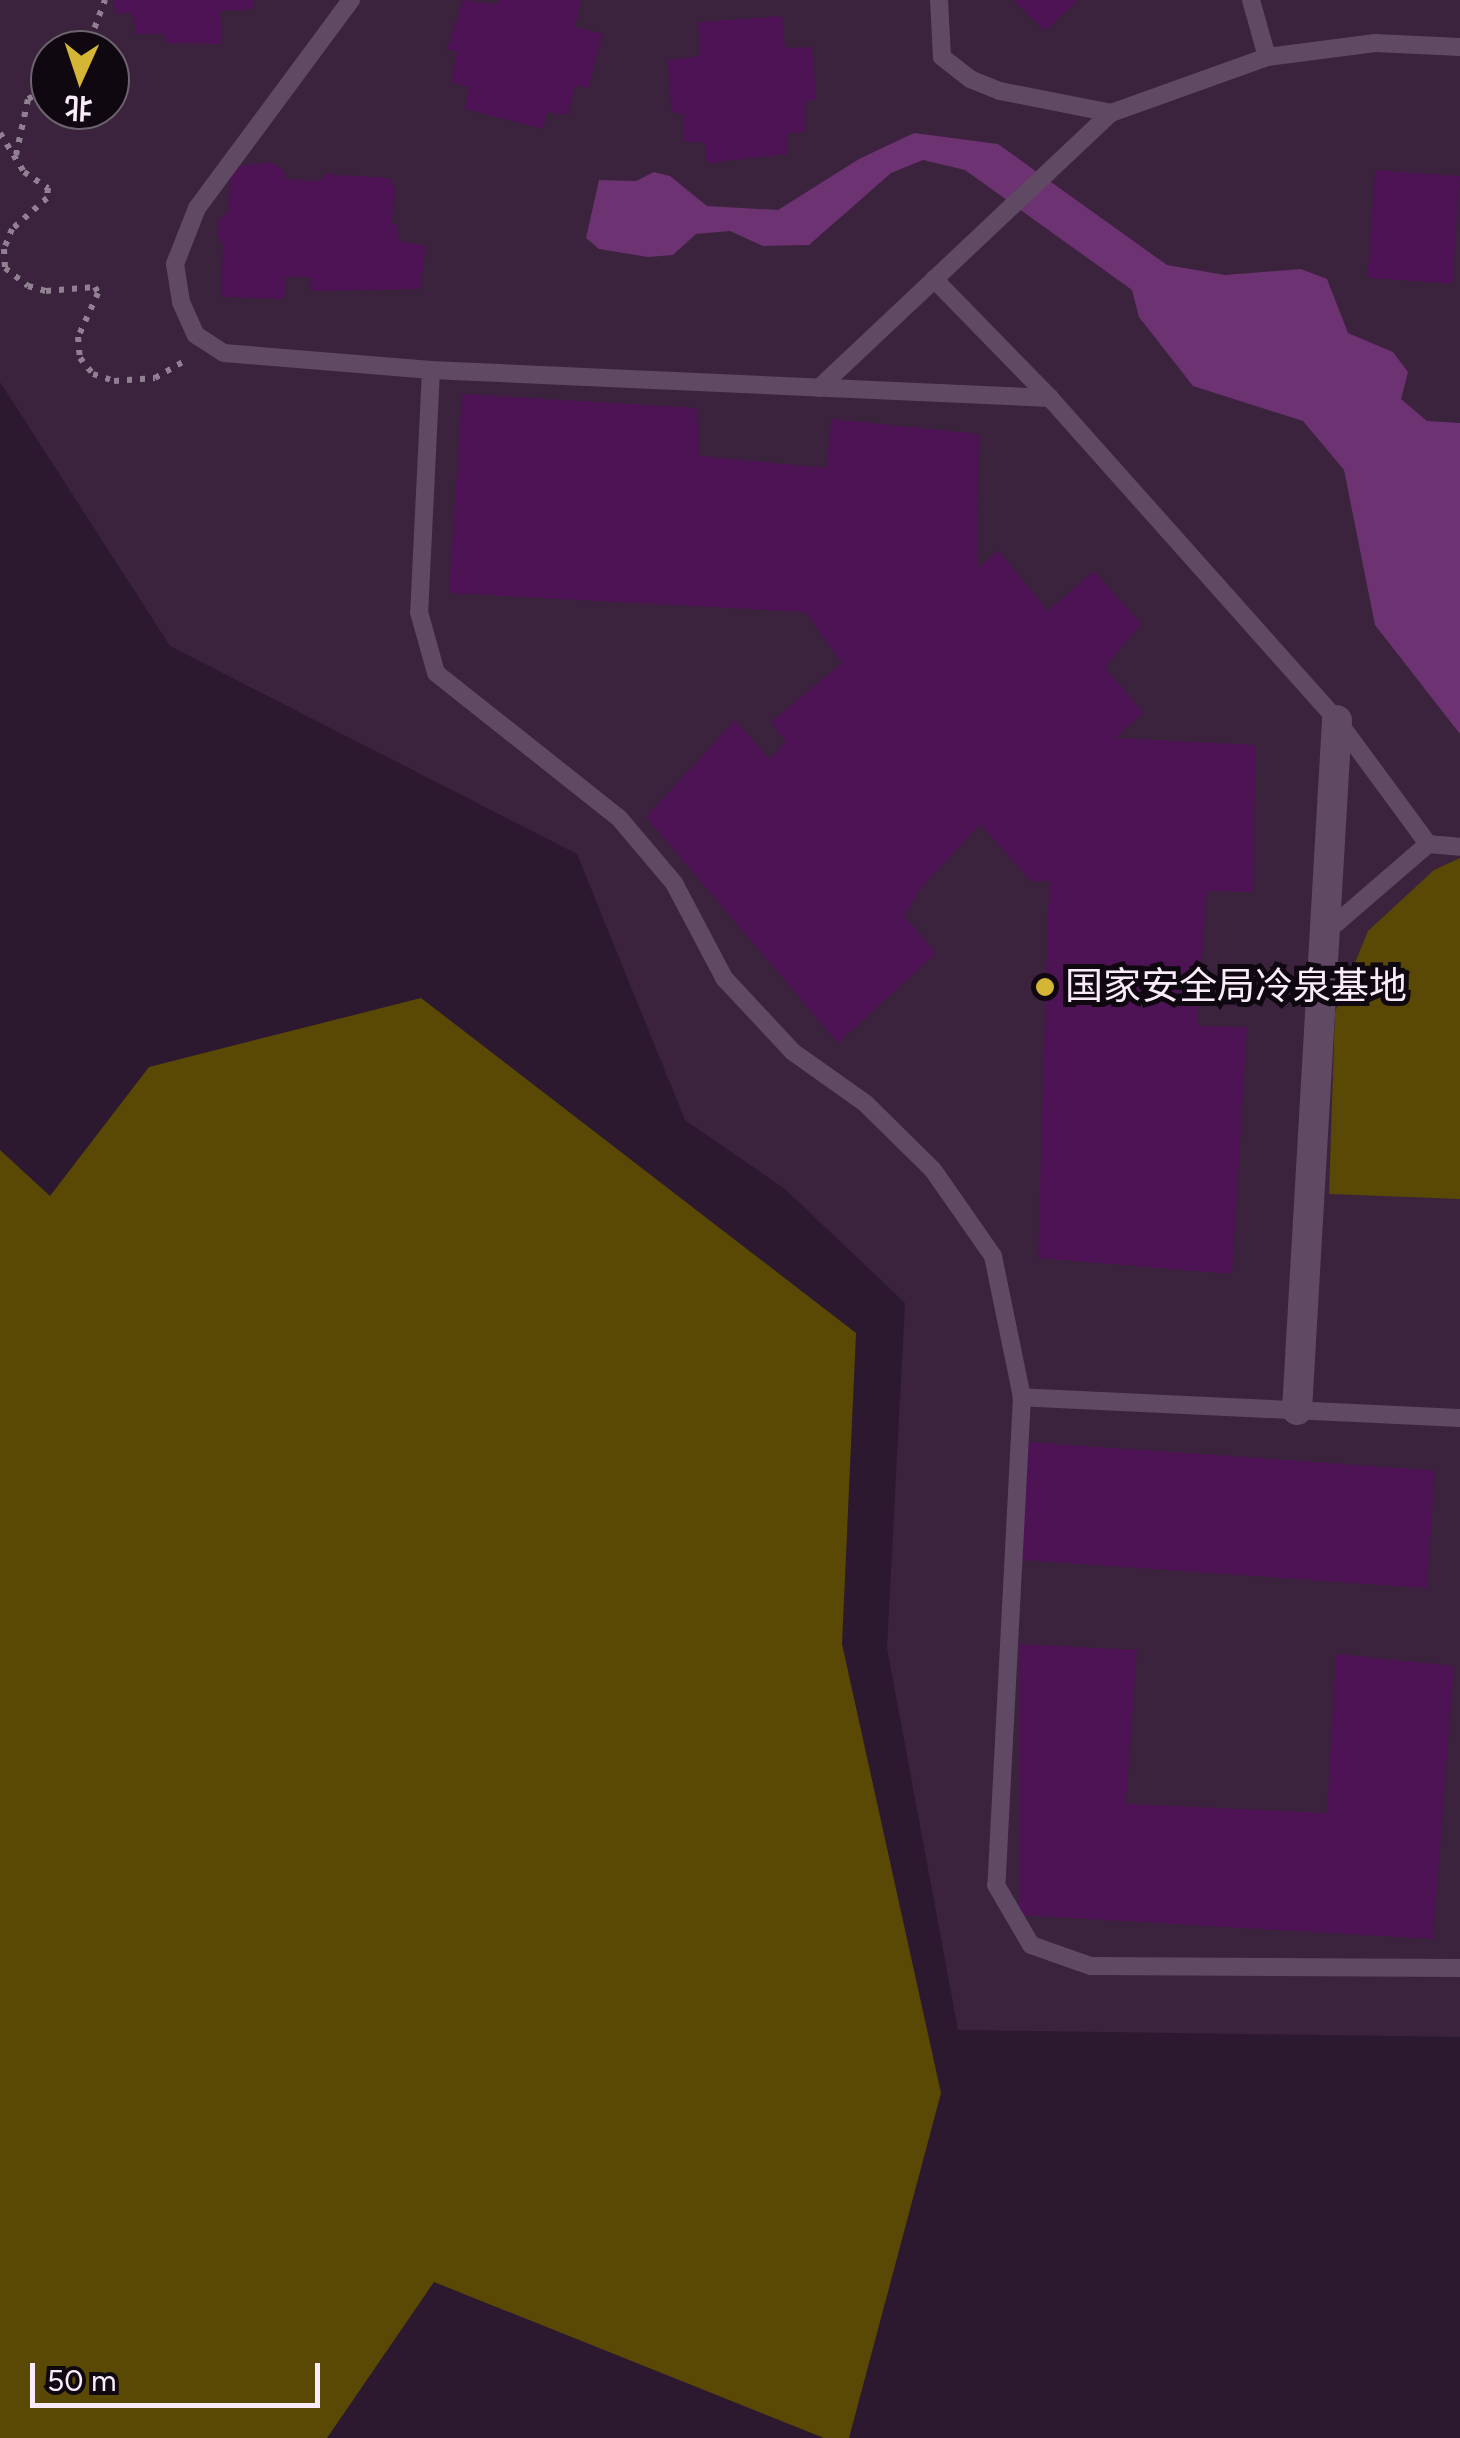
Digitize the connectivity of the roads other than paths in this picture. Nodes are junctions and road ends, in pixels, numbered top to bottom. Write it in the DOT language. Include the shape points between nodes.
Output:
graph roads {
  1 [pos="352,0"];
  2 [pos="939,0"];
  3 [pos="1250,0"];
  4 [pos="1460,47"];
  5 [pos="1267,57"];
  6 [pos="1111,113"];
  7 [pos="934,279"];
  8 [pos="432,370"];
  9 [pos="819,388"];
  10 [pos="1050,398"];
  11 [pos="1337,720"];
  12 [pos="1428,844"];
  13 [pos="1460,847"];
  14 [pos="1325,934"];
  15 [pos="1022,1397"];
  16 [pos="1297,1410"];
  17 [pos="1460,1418"];
  18 [pos="1460,1968"];
  1 -- 8 [label="lane" via="196,208 175,264 181,302 196,335 224,353"];
  2 -- 6 [label="lane" via="942,57 970,79"];
  3 -- 5 [label="lane"];
  4 -- 5 [label="lane" via="1375,43"];
  5 -- 6 [label="lane"];
  6 -- 7 [label="lane"];
  7 -- 9 [label="lane"];
  7 -- 10 [label="lane"];
  8 -- 9 [label="lane"];
  8 -- 15 [label="lane" via="419,612 436,673 619,818 674,883 724,978 793,1052 864,1103 933,1170 993,1256"];
  9 -- 10 [label="lane"];
  10 -- 11 [label="lane"];
  11 -- 12 [label="lane"];
  11 -- 14 [label="street"];
  12 -- 13 [label="lane"];
  12 -- 14 [label="lane"];
  14 -- 16 [label="street"];
  15 -- 16 [label="lane"];
  15 -- 18 [label="lane" via="996,1885 1031,1945 1092,1966"];
  16 -- 17 [label="lane"];
}
